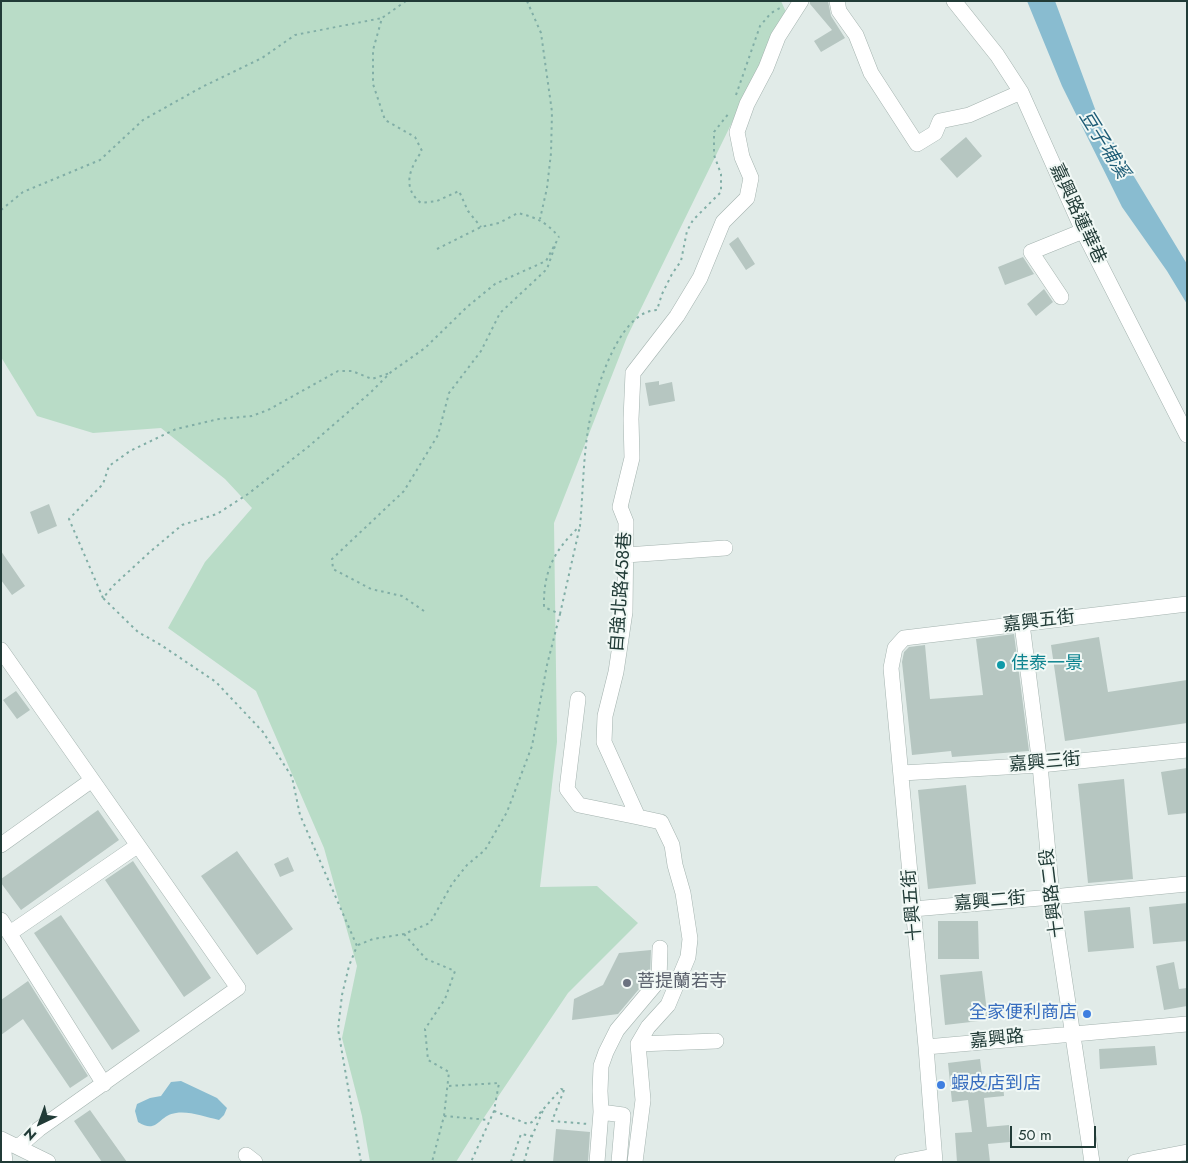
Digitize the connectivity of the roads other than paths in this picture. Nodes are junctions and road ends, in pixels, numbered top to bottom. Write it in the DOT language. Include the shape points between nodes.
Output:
graph roads {
  1 [pos="801,1"];
  2 [pos="836,1"];
  3 [pos="954,1"];
  4 [pos="1022,92"];
  5 [pos="1083,231"];
  6 [pos="1060,297"];
  7 [pos="1187,435"];
  8 [pos="725,548"];
  9 [pos="626,555"];
  10 [pos="1187,604"];
  11 [pos="1022,624"];
  12 [pos="895,648"];
  13 [pos="1,650"];
  14 [pos="578,699"];
  15 [pos="1187,750"];
  16 [pos="1040,764"];
  17 [pos="902,772"];
  18 [pos="92,780"];
  19 [pos="638,817"];
  20 [pos="1,845"];
  21 [pos="137,846"];
  22 [pos="1187,884"];
  23 [pos="1052,898"];
  24 [pos="913,908"];
  25 [pos="1,920"];
  26 [pos="10,933"];
  27 [pos="660,948"];
  28 [pos="1187,1024"];
  29 [pos="1073,1033"];
  30 [pos="716,1041"];
  31 [pos="638,1044"];
  32 [pos="926,1047"];
  33 [pos="104,1084"];
  34 [pos="601,1112"];
  35 [pos="1,1139"];
  36 [pos="18,1148"];
  37 [pos="1,1149"];
  38 [pos="1187,1152"];
  39 [pos="934,1159"];
  40 [pos="5,1162"];
  41 [pos="48,1162"];
  42 [pos="596,1162"];
  43 [pos="619,1162"];
  44 [pos="635,1162"];
  45 [pos="902,1162"];
  46 [pos="1092,1162"];
  47 [pos="1135,1162"];
  1 -- 9 [label="street, 自強北路458巷" via="778,36 737,132 750,178 747,198 723,222 700,278 677,316 633,373 632,458 620,507 626,522"];
  2 -- 4 [label="street" via="856,36 871,73 917,144 935,134 940,121 969,115"];
  3 -- 4 [label="street, 嘉興路蓮華巷"];
  4 -- 5 [label="street, 嘉興路蓮華巷"];
  5 -- 6 [label="street" via="1032,252"];
  5 -- 7 [label="street, 嘉興路蓮華巷"];
  8 -- 9 [label="street"];
  9 -- 19 [label="street, 自強北路458巷" via="624,612 616,672 605,716 604,742"];
  10 -- 11 [label="street, 嘉興五街"];
  11 -- 12 [label="street, 嘉興五街" via="904,638"];
  11 -- 16 [label="street, 十興路二段"];
  12 -- 17 [label="street, 十興五街" via="891,668"];
  13 -- 18 [label="street"];
  14 -- 19 [label="street" via="566,789 579,804"];
  15 -- 16 [label="street, 嘉興三街"];
  16 -- 17 [label="street, 嘉興三街"];
  16 -- 23 [label="street, 十興路二段"];
  17 -- 24 [label="street, 十興五街"];
  18 -- 20 [label="street"];
  18 -- 21 [label="street"];
  19 -- 31 [label="street" via="661,822 672,845 690,939 688,957 668,1006 648,1027"];
  21 -- 26 [label="street"];
  21 -- 33 [label="street" via="238,988"];
  22 -- 23 [label="street, 嘉興二街"];
  23 -- 24 [label="street, 嘉興二街"];
  23 -- 29 [label="street, 十興路二段"];
  24 -- 32 [label="street, 十興五街"];
  25 -- 26 [label="street"];
  26 -- 33 [label="street"];
  27 -- 34 [label="street" via="659,980 617,1030 606,1052 601,1066"];
  28 -- 29 [label="street, 嘉興路"];
  29 -- 32 [label="street, 嘉興路"];
  29 -- 46 [label="street, 十興路二段"];
  30 -- 31 [label="street"];
  31 -- 44 [label="street" via="643,1100"];
  32 -- 39 [label="street, 十興五街"];
  33 -- 36 [label="street" via="39,1129"];
  34 -- 42 [label="street"];
  34 -- 43 [label="street" via="623,1116"];
  35 -- 36 [label="street"];
  36 -- 41 [label="street"];
  37 -- 40 [label="street"];
  38 -- 47 [label="street"];
  39 -- 45 [label="street"];
}
